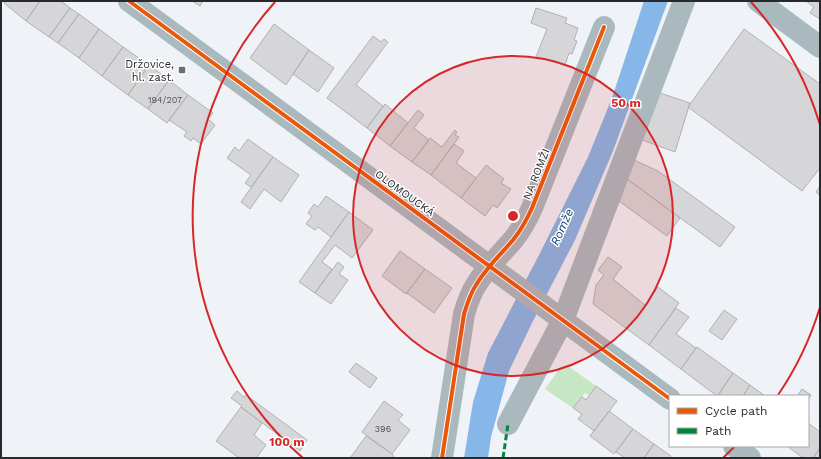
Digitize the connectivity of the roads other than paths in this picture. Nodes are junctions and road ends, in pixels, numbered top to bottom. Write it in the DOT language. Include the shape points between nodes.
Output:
graph roads {
  1 [pos="129,1"];
  2 [pos="684,1"];
  3 [pos="758,1"];
  4 [pos="604,27"];
  5 [pos="820,47"];
  6 [pos="496,271"];
  7 [pos="563,320"];
  8 [pos="669,398"];
  9 [pos="508,424"];
  10 [pos="735,447"];
  11 [pos="442,458"];
  12 [pos="750,458"];
  1 -- 6 [label="street, OLOMOUCKÁ"];
  2 -- 7 [label="street"];
  3 -- 5 [label="street"];
  4 -- 6 [label="street, NA ROMŽI" via="532,208"];
  6 -- 7 [label="street, OLOMOUCKÁ"];
  6 -- 11 [label="street, NA ROMŽI" via="476,285 464,314"];
  7 -- 8 [label="street, OLOMOUCKÁ"];
  7 -- 9 [label="street"];
  10 -- 12 [label="street"];
}
